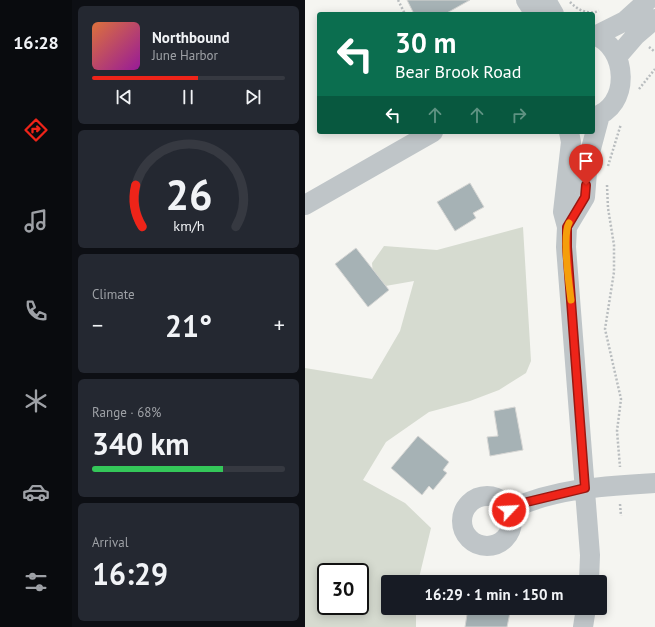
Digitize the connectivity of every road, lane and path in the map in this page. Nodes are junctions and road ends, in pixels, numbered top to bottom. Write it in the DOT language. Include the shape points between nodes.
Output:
graph roads {
  1 [pos="398,0"];
  2 [pos="526,0"];
  3 [pos="547,0"];
  4 [pos="568,0"];
  5 [pos="648,0"];
  6 [pos="604,9"];
  7 [pos="404,12"];
  8 [pos="534,12"];
  9 [pos="553,12"];
  10 [pos="655,19"];
  11 [pos="595,36"];
  12 [pos="595,37"];
  13 [pos="617,57"];
  14 [pos="655,69"];
  15 [pos="637,92"];
  16 [pos="596,116"];
  17 [pos="623,118"];
  18 [pos="429,134"];
  19 [pos="569,134"];
  20 [pos="593,134"];
  21 [pos="606,173"];
  22 [pos="606,180"];
  23 [pos="307,198"];
  24 [pos="567,227"];
  25 [pos="655,483"];
  26 [pos="620,485"];
  27 [pos="585,488"];
  28 [pos="509,510"];
  29 [pos="621,516"];
  30 [pos="589,575"];
  31 [pos="585,615"];
  32 [pos="583,627"];
  1 -- 7 [label="path"];
  2 -- 8 [label="street"];
  3 -- 9 [label="street"];
  4 -- 6 [label="path" via="577,9 585,12"];
  5 -- 11 [label="street" via="625,21"];
  10 -- 13 [label="street" via="636,35"];
  12 -- 13 [label="street" via="609,44"];
  13 -- 16 [label="street" via="621,71 621,86 615,99"];
  14 -- 15 [label="path"];
  17 -- 21 [label="path"];
  18 -- 23 [label="street"];
  19 -- 24 [label="street" via="571,142 563,212"];
  20 -- 24 [label="street" via="585,197"];
  22 -- 26 [label="path" via="614,245 614,272 605,329 621,399 617,431"];
  24 -- 27 [label="street"];
  25 -- 26 [label="street"];
  26 -- 27 [label="street"];
  26 -- 29 [label="path"];
  27 -- 28 [label="street" via="527,502"];
  27 -- 30 [label="street"];
  31 -- 32 [label="street"];
}
